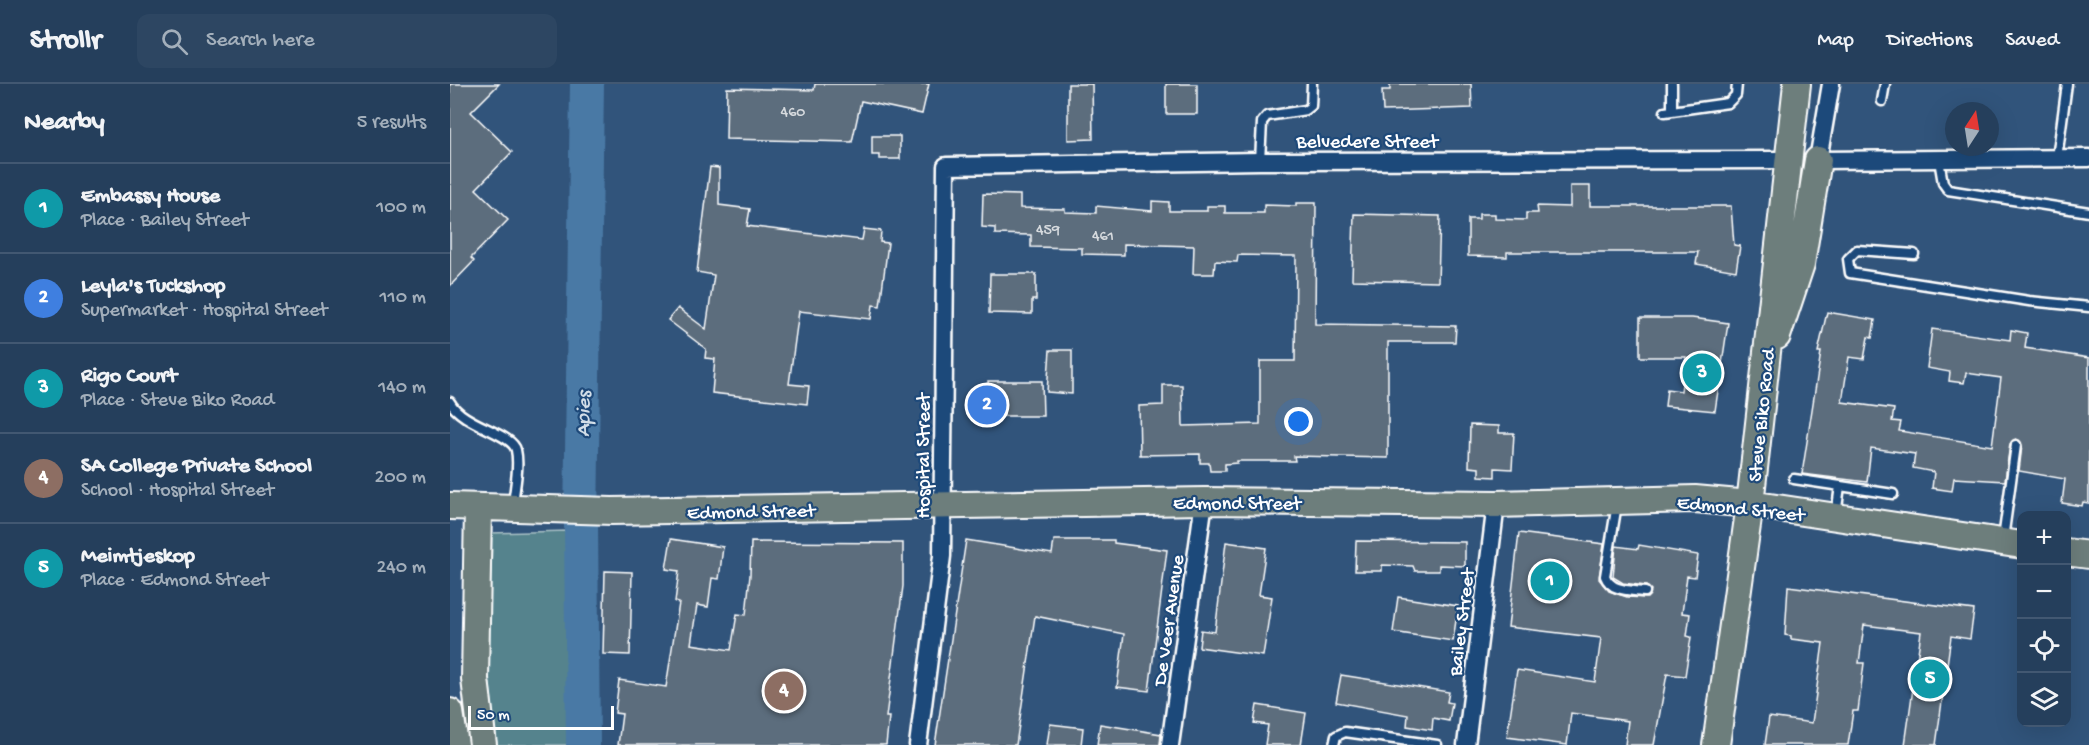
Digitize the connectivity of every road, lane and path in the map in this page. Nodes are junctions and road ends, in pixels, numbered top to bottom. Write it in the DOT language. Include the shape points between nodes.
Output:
graph roads {
  1 [pos="1312,84"];
  2 [pos="1672,84"];
  3 [pos="1737,84"];
  4 [pos="1797,84"];
  5 [pos="1831,84"];
  6 [pos="1885,84"];
  7 [pos="2067,84"];
  8 [pos="1882,101"];
  9 [pos="2057,158"];
  10 [pos="2089,158"];
  11 [pos="1787,160"];
  12 [pos="1818,160"];
  13 [pos="1939,160"];
  14 [pos="1260,161"];
  15 [pos="946,166"];
  16 [pos="2089,212"];
  17 [pos="1914,254"];
  18 [pos="2089,307"];
  19 [pos="1765,364"];
  20 [pos="450,402"];
  21 [pos="2016,445"];
  22 [pos="1794,479"];
  23 [pos="1840,486"];
  24 [pos="1893,494"];
  25 [pos="1204,501"];
  26 [pos="1617,501"];
  27 [pos="1497,504"];
  28 [pos="1750,504"];
  29 [pos="450,506"];
  30 [pos="943,507"];
  31 [pos="478,508"];
  32 [pos="513,509"];
  33 [pos="1835,517"];
  34 [pos="2012,544"];
  35 [pos="2071,553"];
  36 [pos="2089,555"];
  37 [pos="1645,592"];
  38 [pos="450,712"];
  39 [pos="455,745"];
  40 [pos="483,745"];
  41 [pos="918,745"];
  42 [pos="1170,745"];
  43 [pos="1334,745"];
  44 [pos="1437,745"];
  45 [pos="1466,745"];
  46 [pos="1716,745"];
  1 -- 14 [label="lane" via="1311,106 1267,116 1262,122"];
  2 -- 3 [label="lane" via="1669,111 1728,103 1736,95"];
  4 -- 11 [label="main road, Steve Biko Road"];
  5 -- 12 [label="street"];
  6 -- 8 [label="lane"];
  7 -- 9 [label="lane"];
  9 -- 10 [label="street"];
  9 -- 13 [label="street"];
  11 -- 14 [label="street, Belvedere Street"];
  11 -- 19 [label="main road, Steve Biko Road"];
  12 -- 13 [label="street"];
  12 -- 19 [label="main road" via="1801,264"];
  13 -- 16 [label="lane" via="1948,190"];
  14 -- 15 [label="street, Belvedere Street"];
  15 -- 30 [label="street, Hospital Street"];
  17 -- 18 [label="lane" via="1857,250 1848,260 1852,276"];
  19 -- 28 [label="main road, Steve Biko Road"];
  20 -- 32 [label="lane" via="466,420 515,446"];
  21 -- 34 [label="lane"];
  22 -- 23 [label="lane"];
  23 -- 24 [label="lane"];
  23 -- 33 [label="lane"];
  25 -- 27 [label="main road, Edmond Street"];
  25 -- 30 [label="main road, Edmond Street"];
  25 -- 42 [label="street, De Veer Avenue"];
  26 -- 27 [label="main road, Edmond Street"];
  26 -- 28 [label="main road, Edmond Street" via="1695,498"];
  26 -- 37 [label="lane" via="1605,576 1613,587"];
  27 -- 45 [label="street, Bailey Street"];
  28 -- 33 [label="main road, Edmond Street"];
  28 -- 46 [label="main road, Steve Biko Road"];
  29 -- 31 [label="main road, Edmond Street"];
  30 -- 32 [label="main road, Edmond Street"];
  30 -- 41 [label="street, Hospital Street" via="942,556"];
  31 -- 32 [label="main road, Edmond Street"];
  31 -- 40 [label="main road" via="475,679"];
  33 -- 34 [label="main road, Edmond Street"];
  35 -- 36 [label="main road"];
  38 -- 39 [label="main road"];
  43 -- 44 [label="lane" via="1336,736 1345,732"];
}
